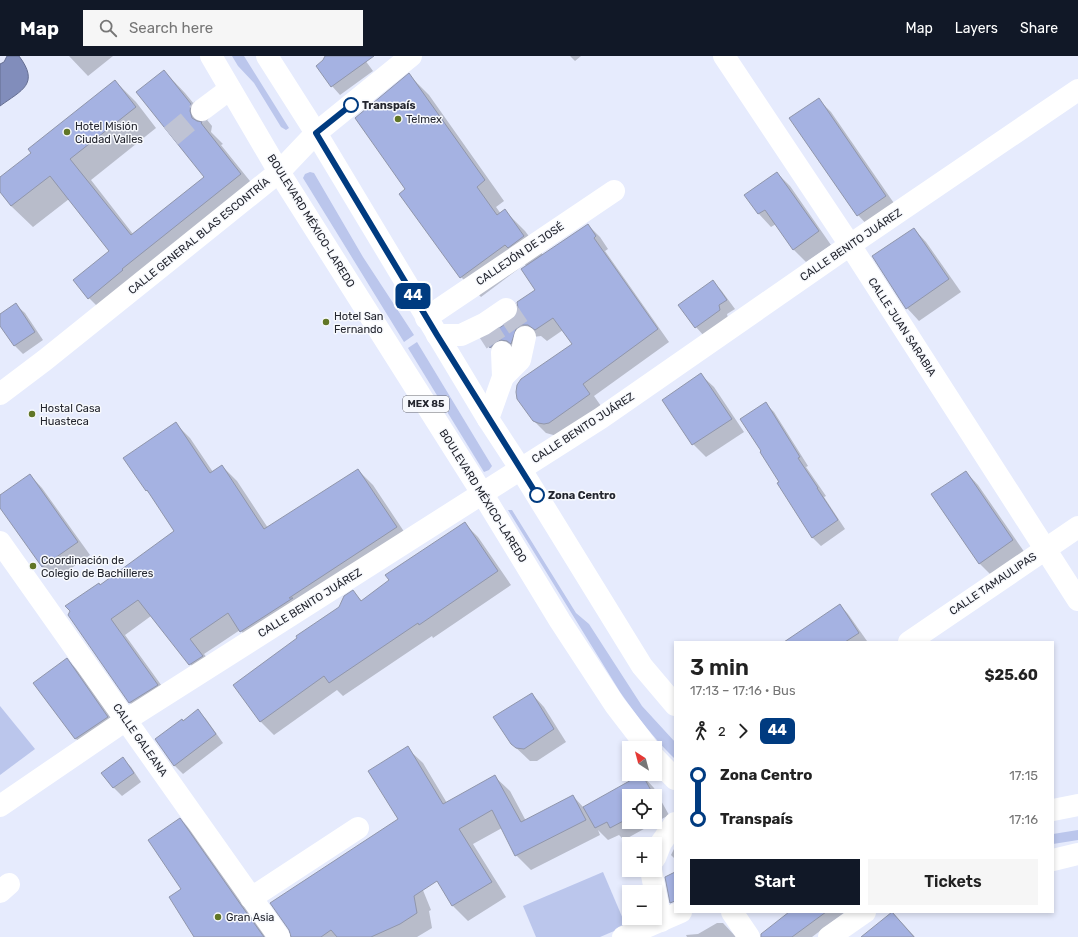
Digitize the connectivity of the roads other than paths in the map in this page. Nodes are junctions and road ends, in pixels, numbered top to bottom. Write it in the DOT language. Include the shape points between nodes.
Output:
graph roads {
  1 [pos="211,56"];
  2 [pos="267,56"];
  3 [pos="411,56"];
  4 [pos="724,56"];
  5 [pos="230,89"];
  6 [pos="1078,90"];
  7 [pos="202,110"];
  8 [pos="316,133"];
  9 [pos="279,172"];
  10 [pos="614,191"];
  11 [pos="850,245"];
  12 [pos="506,309"];
  13 [pos="432,327"];
  14 [pos="525,337"];
  15 [pos="502,352"];
  16 [pos="503,377"];
  17 [pos="0,394"];
  18 [pos="488,419"];
  19 [pos="520,468"];
  20 [pos="482,493"];
  21 [pos="1078,527"];
  22 [pos="0,542"];
  23 [pos="1045,549"];
  24 [pos="1078,600"];
  25 [pos="910,641"];
  26 [pos="674,704"];
  27 [pos="126,720"];
  28 [pos="643,741"];
  29 [pos="662,765"];
  30 [pos="674,778"];
  31 [pos="1078,805"];
  32 [pos="0,806"];
  33 [pos="1054,810"];
  34 [pos="674,824"];
  35 [pos="358,828"];
  36 [pos="662,842"];
  37 [pos="1078,854"];
  38 [pos="1054,860"];
  39 [pos="251,898"];
  40 [pos="679,913"];
  41 [pos="733,913"];
  42 [pos="864,913"];
  43 [pos="662,922"];
  44 [pos="653,925"];
  45 [pos="279,937"];
  46 [pos="623,937"];
  47 [pos="749,937"];
  48 [pos="829,937"];
  1 -- 5 [label="street, BOULEVARD MÉXICO-LAREDO / MEX 85"];
  2 -- 8 [label="street"];
  3 -- 8 [label="street, CALLE GENERAL BLAS ESCONTRÍA"];
  4 -- 11 [label="street, CALLE JUAN SARABIA"];
  5 -- 7 [label="street"];
  5 -- 9 [label="street, BOULEVARD MÉXICO-LAREDO / MEX 85"];
  6 -- 11 [label="street, CALLE BENITO JUÁREZ"];
  8 -- 9 [label="street, CALLE GENERAL BLAS ESCONTRÍA"];
  8 -- 13 [label="street"];
  9 -- 17 [label="street, CALLE GENERAL BLAS ESCONTRÍA"];
  9 -- 20 [label="street, BOULEVARD MÉXICO-LAREDO / MEX 85"];
  10 -- 13 [label="street, CALLEJÓN DE JOSÉ"];
  11 -- 19 [label="street, CALLE BENITO JUÁREZ" via="601,418"];
  11 -- 23 [label="street, CALLE JUAN SARABIA"];
  12 -- 13 [label="street" via="461,335"];
  13 -- 18 [label="street"];
  14 -- 16 [label="street" via="520,360"];
  15 -- 16 [label="street"];
  16 -- 18 [label="street"];
  18 -- 19 [label="street"];
  19 -- 20 [label="street, CALLE BENITO JUÁREZ"];
  19 -- 26 [label="street" via="642,666"];
  20 -- 27 [label="street, CALLE BENITO JUÁREZ"];
  20 -- 28 [label="street, BOULEVARD MÉXICO-LAREDO / MEX 85" via="564,628 615,705"];
  21 -- 23 [label="street, CALLE TAMAULIPAS"];
  22 -- 27 [label="street, CALLE GALEANA"];
  23 -- 24 [label="street, CALLE JUAN SARABIA"];
  23 -- 25 [label="street, CALLE TAMAULIPAS"];
  27 -- 32 [label="street, CALLE BENITO JUÁREZ"];
  27 -- 39 [label="street, CALLE GALEANA"];
  29 -- 30 [label="street"];
  31 -- 33 [label="street"];
  34 -- 36 [label="street"];
  35 -- 39 [label="street"];
  37 -- 38 [label="street"];
  39 -- 45 [label="street, CALLE GALEANA"];
  40 -- 43 [label="street"];
  41 -- 47 [label="street"];
  42 -- 48 [label="street"];
  44 -- 46 [label="street"];
}
